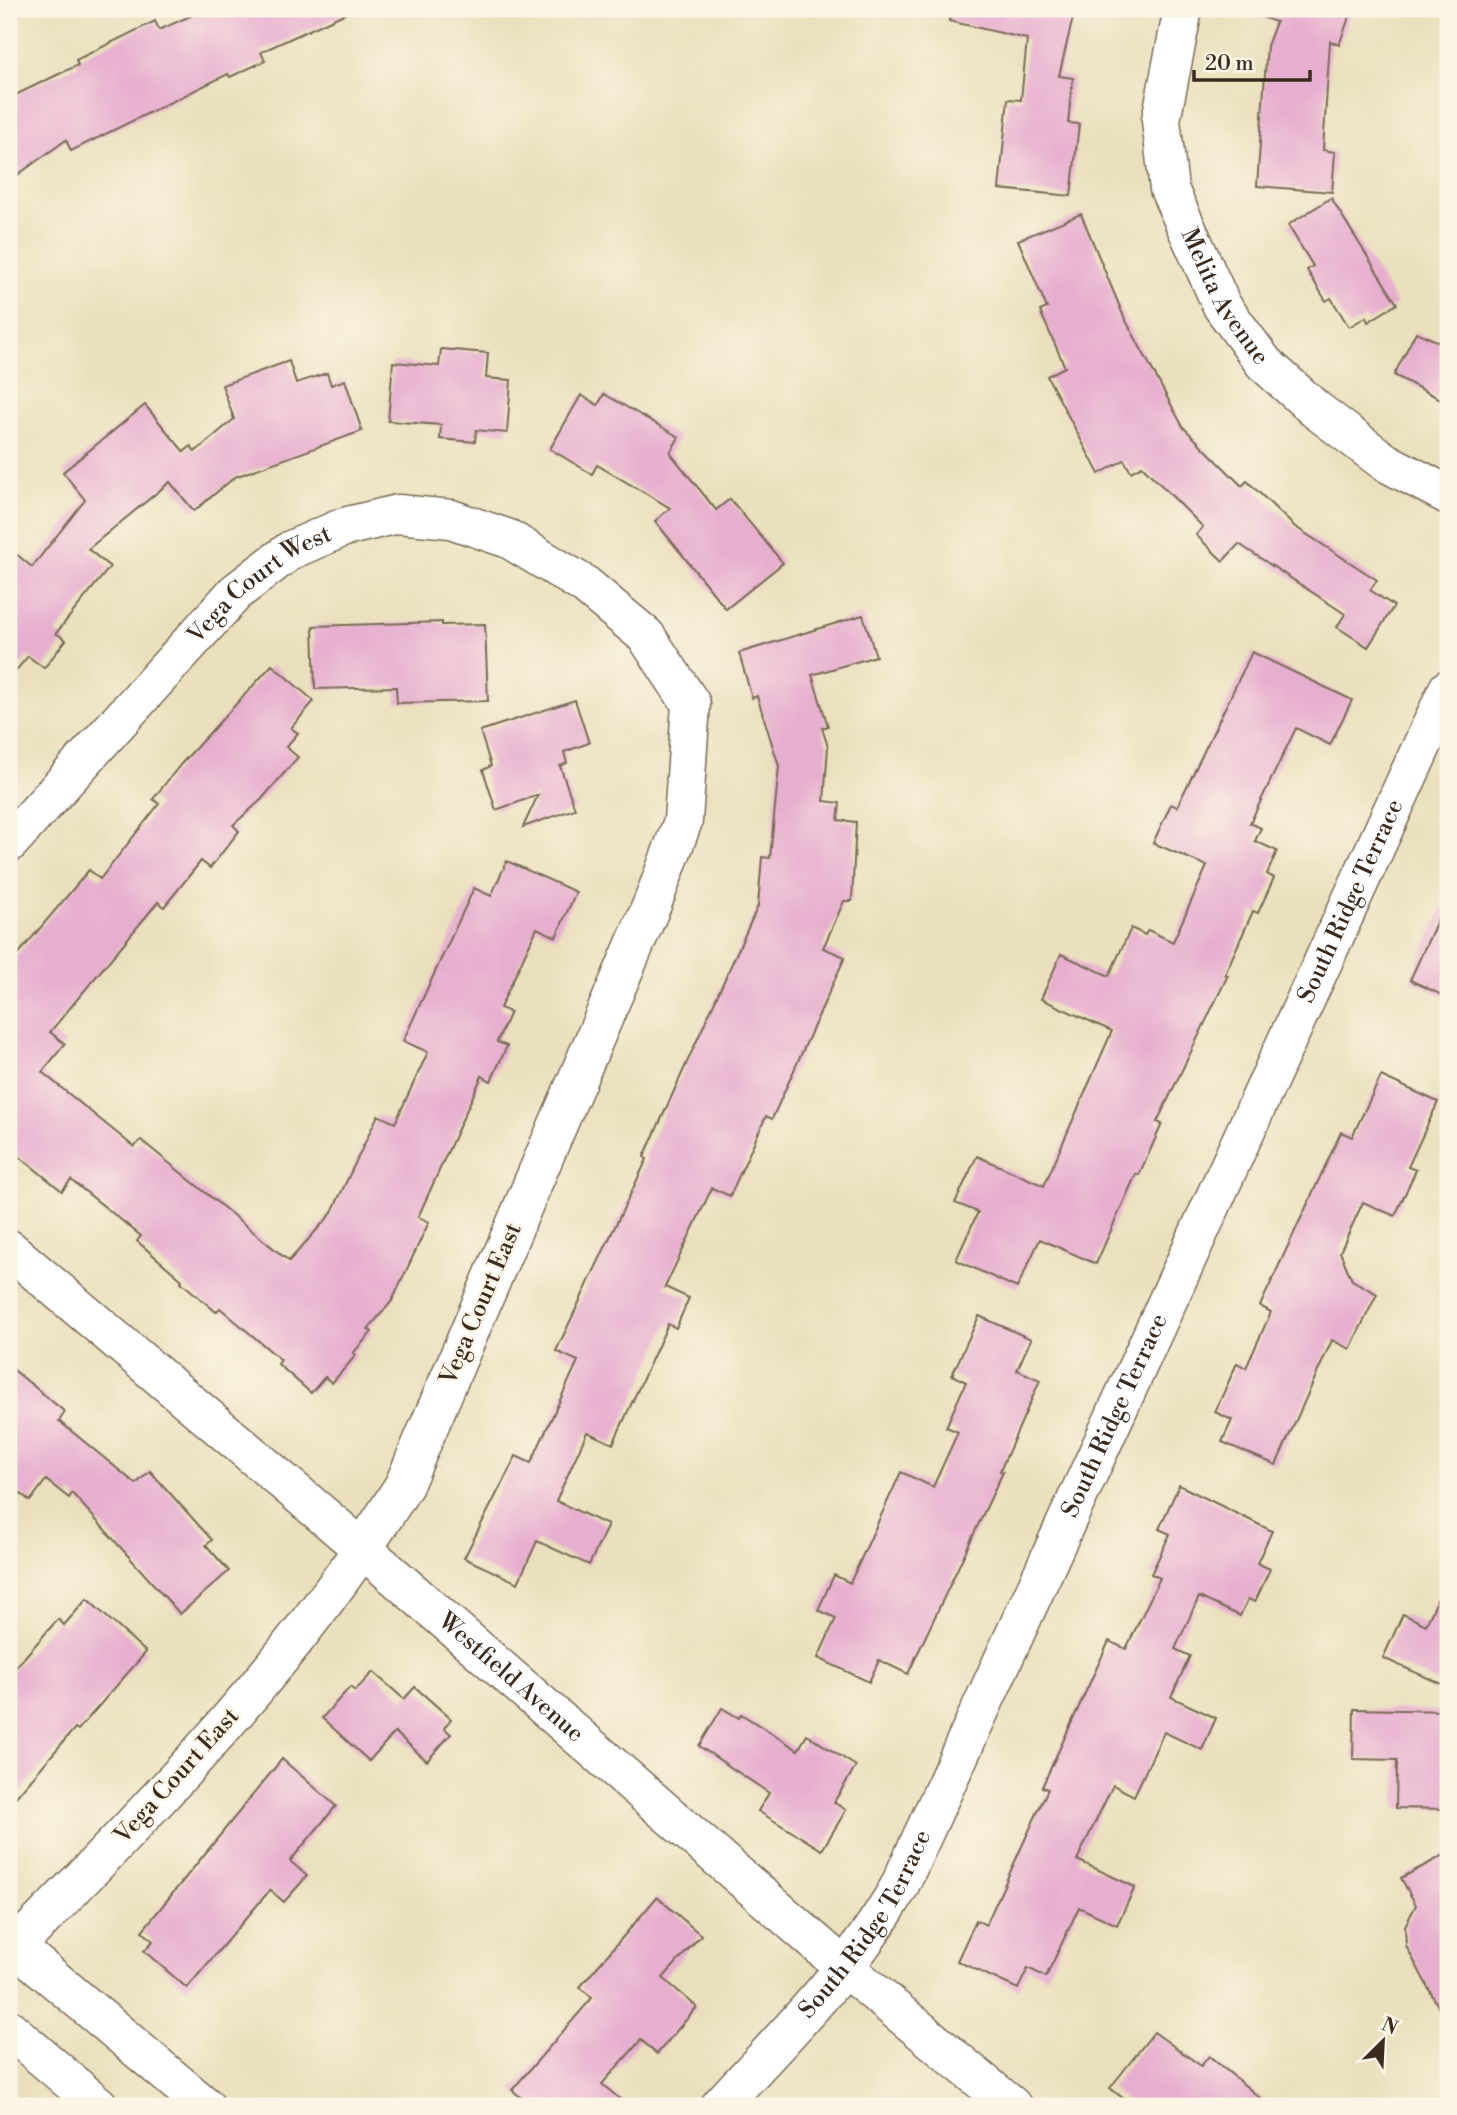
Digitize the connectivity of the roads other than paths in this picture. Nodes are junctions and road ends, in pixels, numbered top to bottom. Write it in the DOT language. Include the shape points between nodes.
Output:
graph roads {
  1 [pos="1183,9"];
  2 [pos="1448,495"];
  3 [pos="585,585"];
  4 [pos="1448,689"];
  5 [pos="9,844"];
  6 [pos="9,1249"];
  7 [pos="364,1550"];
  8 [pos="12,1943"];
  9 [pos="845,1968"];
  10 [pos="9,2029"];
  11 [pos="99,2106"];
  12 [pos="205,2106"];
  13 [pos="720,2106"];
  14 [pos="1012,2106"];
  1 -- 2 [label="main road, Melita Avenue" via="1161,120 1169,189 1222,306 1264,363 1315,409 1385,462"];
  3 -- 5 [label="main road, Vega Court West" via="509,539 451,519 398,514 344,527 302,545 236,592"];
  3 -- 7 [label="main road, Vega Court East" via="646,636 691,704 683,821 653,902 404,1485"];
  4 -- 9 [label="main road, South Ridge Terrace" via="899,1888"];
  6 -- 7 [label="main road, Westfield Avenue"];
  7 -- 8 [label="main road, Vega Court East" via="236,1714 117,1843"];
  7 -- 9 [label="main road, Westfield Avenue"];
  8 -- 12 [label="main road"];
  9 -- 13 [label="main road, South Ridge Terrace"];
  9 -- 14 [label="main road, Westfield Avenue"];
  10 -- 11 [label="main road"];
}
